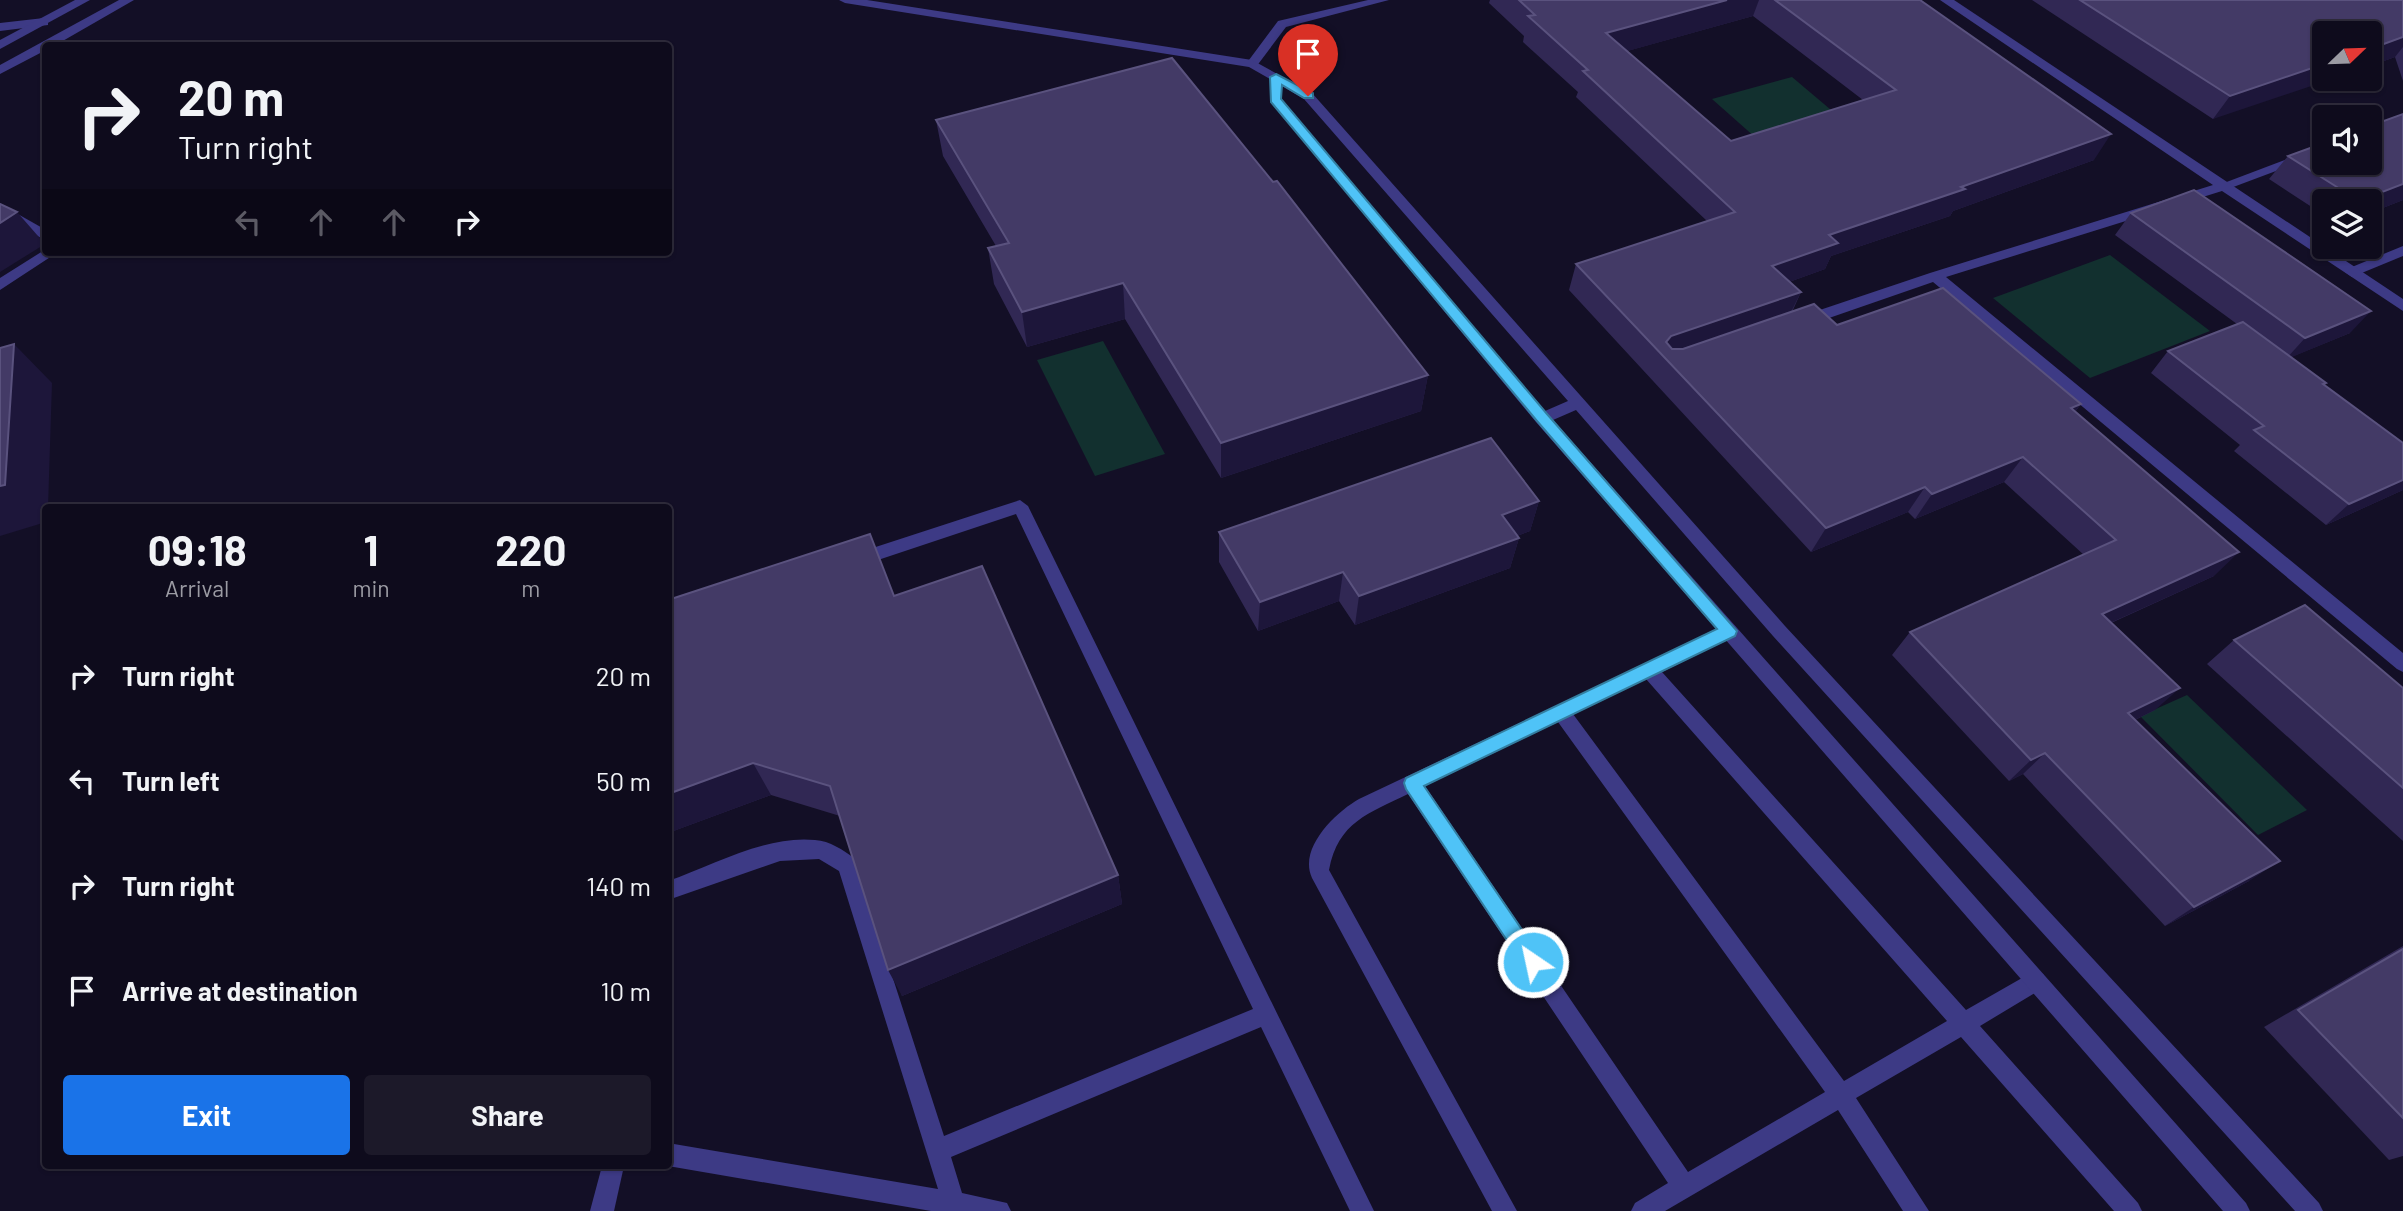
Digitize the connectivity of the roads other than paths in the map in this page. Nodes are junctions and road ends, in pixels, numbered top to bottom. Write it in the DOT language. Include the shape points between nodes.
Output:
graph roads {
  1 [pos="84,0"];
  2 [pos="128,0"];
  3 [pos="845,0"];
  4 [pos="1383,0"];
  5 [pos="1946,0"];
  6 [pos="44,22"];
  7 [pos="0,27"];
  8 [pos="51,42"];
  9 [pos="0,45"];
  10 [pos="42,47"];
  11 [pos="1252,64"];
  12 [pos="0,70"];
  13 [pos="1276,77"];
  14 [pos="2312,153"];
  15 [pos="2223,186"];
  16 [pos="0,208"];
  17 [pos="42,234"];
  18 [pos="2403,251"];
  19 [pos="45,256"];
  20 [pos="2352,272"];
  21 [pos="1935,276"];
  22 [pos="0,285"];
  23 [pos="2403,306"];
  24 [pos="1782,328"];
  25 [pos="1580,404"];
  26 [pos="1542,418"];
  27 [pos="838,567"];
  28 [pos="1729,631"];
  29 [pos="2403,664"];
  30 [pos="1648,670"];
  31 [pos="1561,712"];
  32 [pos="1412,783"];
  33 [pos="672,890"];
  34 [pos="2036,981"];
  35 [pos="1266,1014"];
  36 [pos="1964,1022"];
  37 [pos="1841,1095"];
  38 [pos="939,1150"];
  39 [pos="672,1155"];
  40 [pos="612,1169"];
  41 [pos="1684,1186"];
  42 [pos="954,1203"];
  43 [pos="602,1211"];
  44 [pos="999,1211"];
  45 [pos="1362,1211"];
  46 [pos="1505,1211"];
  47 [pos="1643,1211"];
  48 [pos="1917,1211"];
  49 [pos="2130,1211"];
  50 [pos="2238,1211"];
  51 [pos="2311,1211"];
  1 -- 6 [label="street"];
  2 -- 8 [label="street"];
  3 -- 11 [label="street"];
  4 -- 11 [label="street" via="1283,24"];
  5 -- 15 [label="street"];
  6 -- 7 [label="street"];
  6 -- 9 [label="street"];
  10 -- 12 [label="street"];
  11 -- 13 [label="street"];
  13 -- 25 [label="street" via="1308,96"];
  13 -- 26 [label="street" via="1275,99"];
  14 -- 15 [label="street"];
  15 -- 20 [label="street"];
  15 -- 21 [label="street"];
  16 -- 17 [label="street"];
  18 -- 20 [label="street"];
  19 -- 22 [label="street"];
  20 -- 23 [label="street"];
  21 -- 24 [label="street"];
  21 -- 29 [label="street"];
  25 -- 26 [label="street"];
  25 -- 51 [label="street" via="1779,631"];
  26 -- 28 [label="street"];
  27 -- 35 [label="street" via="1020,506"];
  28 -- 30 [label="street"];
  28 -- 34 [label="street"];
  30 -- 31 [label="street"];
  30 -- 36 [label="street"];
  31 -- 32 [label="street"];
  31 -- 37 [label="street"];
  32 -- 41 [label="street"];
  32 -- 46 [label="street" via="1346,817 1324,843 1319,871"];
  33 -- 38 [label="street" via="779,852 813,849 831,853 847,866"];
  34 -- 36 [label="street"];
  34 -- 50 [label="street"];
  35 -- 38 [label="street"];
  35 -- 45 [label="street"];
  36 -- 37 [label="street"];
  36 -- 49 [label="street"];
  37 -- 41 [label="street"];
  37 -- 48 [label="street"];
  38 -- 42 [label="street"];
  39 -- 42 [label="street"];
  40 -- 43 [label="street"];
  41 -- 47 [label="street"];
  42 -- 44 [label="street"];
}
